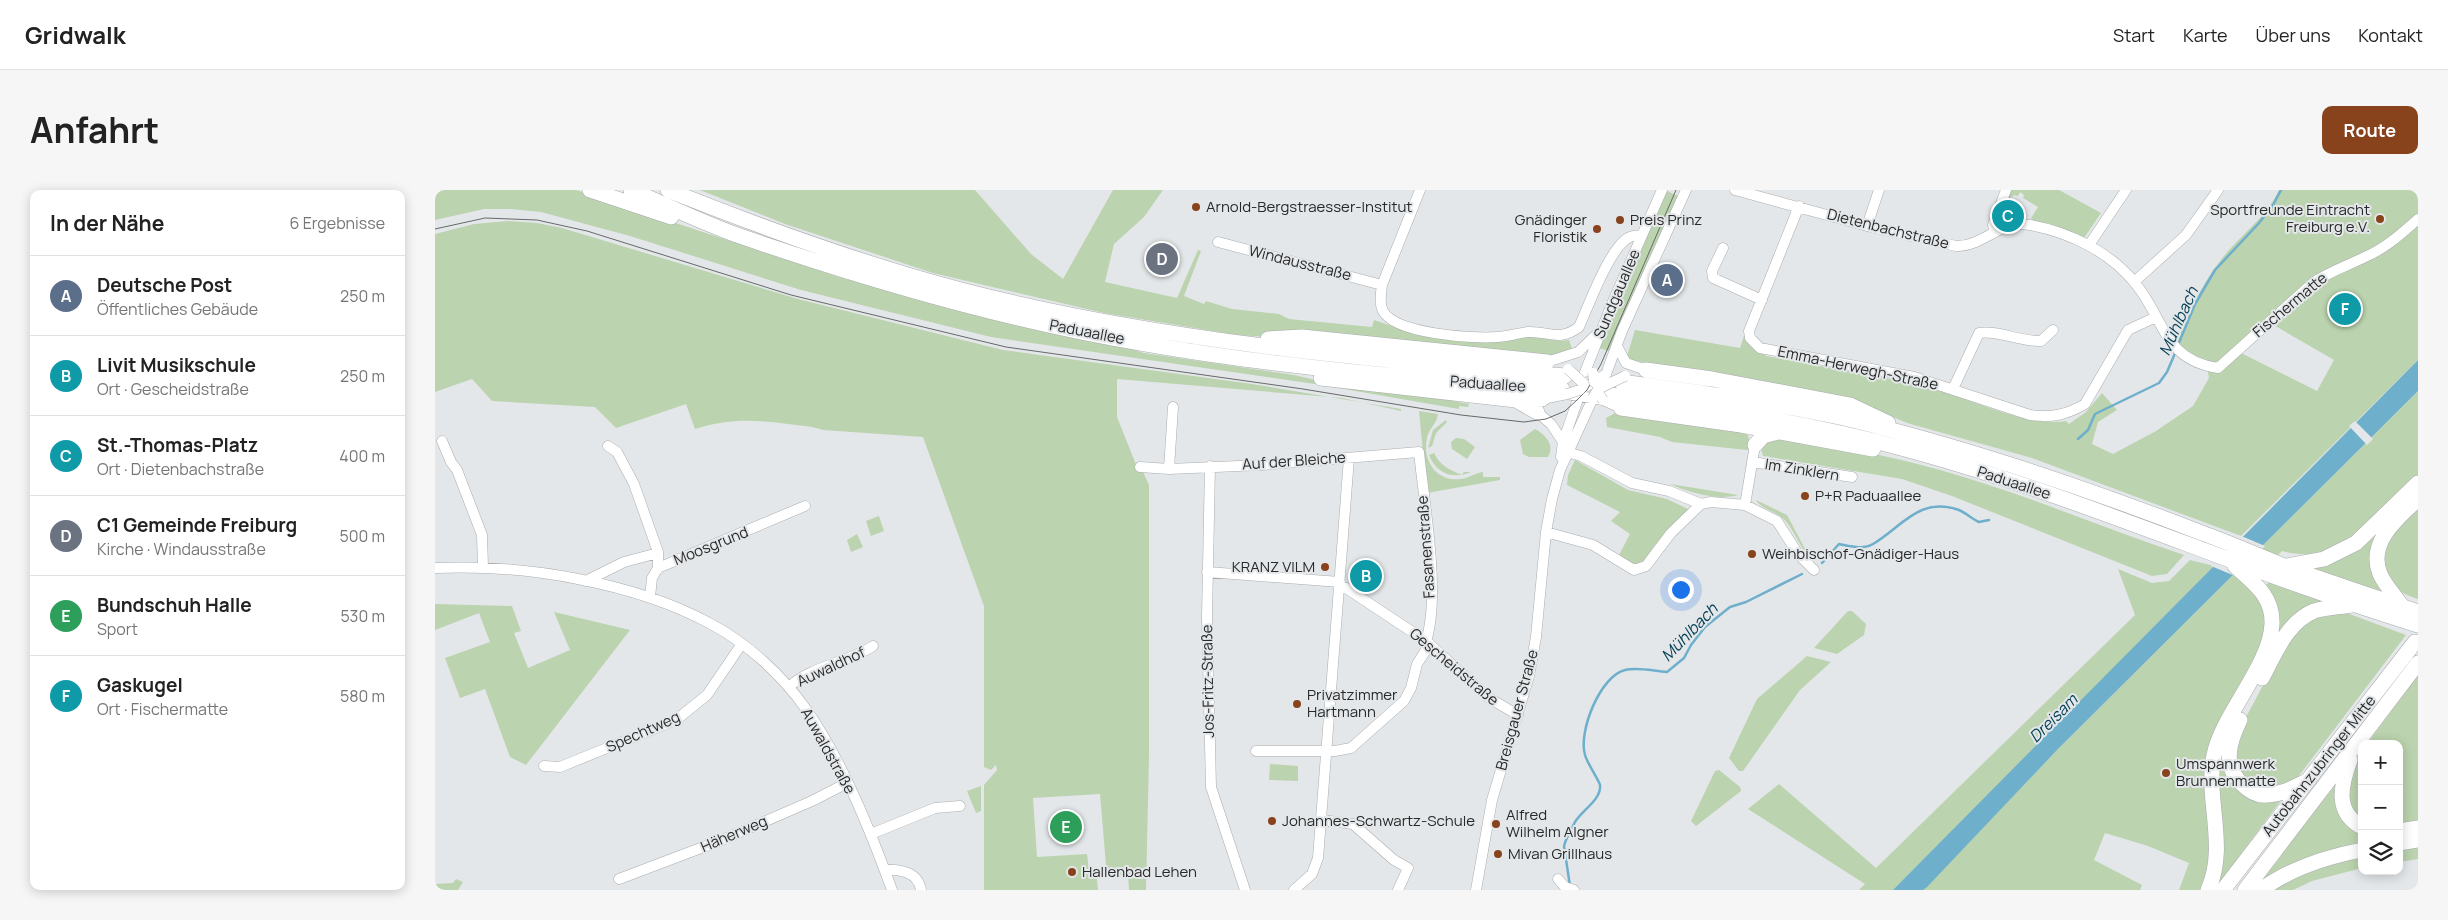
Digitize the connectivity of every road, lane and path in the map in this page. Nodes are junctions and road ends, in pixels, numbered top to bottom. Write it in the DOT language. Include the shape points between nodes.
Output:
graph roads {
  1 [pos="590,190"];
  2 [pos="631,190"];
  3 [pos="668,190"];
  4 [pos="687,190"];
  5 [pos="1420,190"];
  6 [pos="1662,190"];
  7 [pos="1686,190"];
  8 [pos="1735,190"];
  9 [pos="1879,190"];
  10 [pos="2006,190"];
  11 [pos="2126,190"];
  12 [pos="2218,190"];
  13 [pos="706,205"];
  14 [pos="1799,206"];
  15 [pos="2418,219"];
  16 [pos="1867,226"];
  17 [pos="1994,231"];
  18 [pos="735,234"];
  19 [pos="1642,235"];
  20 [pos="1217,242"];
  21 [pos="2089,245"];
  22 [pos="1723,248"];
  23 [pos="2134,282"];
  24 [pos="1382,285"];
  25 [pos="1762,300"];
  26 [pos="2156,317"];
  27 [pos="2053,330"];
  28 [pos="1600,331"];
  29 [pos="1231,342"];
  30 [pos="1617,346"];
  31 [pos="1262,362"];
  32 [pos="1547,362"];
  33 [pos="2219,368"];
  34 [pos="1646,370"];
  35 [pos="1623,379"];
  36 [pos="1953,389"];
  37 [pos="1556,391"];
  38 [pos="1591,395"];
  39 [pos="1173,407"];
  40 [pos="1741,425"];
  41 [pos="1778,432"];
  42 [pos="1919,438"];
  43 [pos="441,441"];
  44 [pos="1755,445"];
  45 [pos="607,446"];
  46 [pos="1565,448"];
  47 [pos="1907,449"];
  48 [pos="1419,452"];
  49 [pos="1349,458"];
  50 [pos="1752,462"];
  51 [pos="1210,466"];
  52 [pos="1140,467"];
  53 [pos="1169,468"];
  54 [pos="1852,477"];
  55 [pos="2418,483"];
  56 [pos="2418,499"];
  57 [pos="1701,504"];
  58 [pos="1745,505"];
  59 [pos="805,506"];
  60 [pos="1546,532"];
  61 [pos="658,553"];
  62 [pos="2228,560"];
  63 [pos="483,567"];
  64 [pos="435,568"];
  65 [pos="658,568"];
  66 [pos="1814,570"];
  67 [pos="1207,572"];
  68 [pos="2281,572"];
  69 [pos="586,581"];
  70 [pos="1340,585"];
  71 [pos="650,597"];
  72 [pos="2356,604"];
  73 [pos="2411,615"];
  74 [pos="1428,642"];
  75 [pos="2415,642"];
  76 [pos="741,645"];
  77 [pos="873,646"];
  78 [pos="2418,663"];
  79 [pos="789,688"];
  80 [pos="1518,715"];
  81 [pos="2355,746"];
  82 [pos="1257,751"];
  83 [pos="1327,751"];
  84 [pos="544,766"];
  85 [pos="2307,781"];
  86 [pos="847,783"];
  87 [pos="960,806"];
  88 [pos="1322,820"];
  89 [pos="2358,824"];
  90 [pos="2418,828"];
  91 [pos="2403,830"];
  92 [pos="871,834"];
  93 [pos="2418,840"];
  94 [pos="2403,842"];
  95 [pos="2358,851"];
  96 [pos="884,869"];
  97 [pos="619,880"];
  98 [pos="892,890"];
  99 [pos="921,890"];
  100 [pos="1245,890"];
  101 [pos="1294,890"];
  102 [pos="1398,890"];
  103 [pos="1476,890"];
  104 [pos="2208,890"];
  105 [pos="2223,890"];
  106 [pos="2245,890"];
  107 [pos="2261,890"];
  1 -- 18 [label="highway" via="689,223"];
  2 -- 18 [label="highway, Paduaallee"];
  3 -- 13 [label="highway, Paduaallee"];
  4 -- 13 [label="highway"];
  5 -- 24 [label="street"];
  6 -- 19 [label="street, Sundgauallee"];
  7 -- 30 [label="street, Sundgauallee"];
  8 -- 14 [label="street, Dietenbachstraße"];
  9 -- 16 [label="street"];
  10 -- 17 [label="street"];
  11 -- 21 [label="street"];
  12 -- 23 [label="street" via="2187,235"];
  13 -- 29 [label="highway, Paduaallee" via="847,256 961,290 1102,321"];
  14 -- 16 [label="street, Dietenbachstraße"];
  14 -- 25 [label="street"];
  15 -- 33 [label="street, Fischermatte" via="2368,256 2331,271 2314,282"];
  16 -- 17 [label="street, Dietenbachstraße" via="1956,246 1977,243"];
  17 -- 21 [label="street, Dietenbachstraße" via="2020,224 2031,225"];
  18 -- 31 [label="highway, Paduaallee" via="905,288 1036,322 1145,344"];
  19 -- 24 [label="street" via="1629,237 1618,247 1579,327 1564,335 1530,332 1483,338 1418,330 1395,322 1385,314 1380,296"];
  19 -- 28 [label="street, Sundgauallee"];
  20 -- 24 [label="street, Windausstraße"];
  21 -- 23 [label="street, Dietenbachstraße" via="2119,266"];
  22 -- 25 [label="street" via="1712,271 1713,278"];
  23 -- 26 [label="street, Dietenbachstraße"];
  25 -- 36 [label="street, Emma-Herwegh-Straße" via="1749,331 1760,348 1914,377"];
  26 -- 33 [label="street, Dietenbachstraße" via="2177,350 2203,366"];
  26 -- 36 [label="street, Emma-Herwegh-Straße" via="2128,330 2085,404 2058,417 2030,415"];
  27 -- 36 [label="street" via="2041,341 2029,342 1979,333"];
  28 -- 32 [label="street" via="1578,352"];
  28 -- 38 [label="street, Sundgauallee" via="1594,346"];
  29 -- 32 [label="highway" via="1302,337"];
  29 -- 37 [label="highway, Paduaallee" via="1394,361"];
  30 -- 34 [label="street" via="1626,363"];
  30 -- 38 [label="street, Sundgauallee, bridge" via="1606,374"];
  31 -- 37 [label="highway, Paduaallee"];
  31 -- 37 [label="highway" via="1309,376 1516,400"];
  32 -- 37 [label="street"];
  34 -- 35 [label="street"];
  34 -- 42 [label="highway" via="1850,405"];
  35 -- 38 [label="street, bridge"];
  35 -- 42 [label="highway, Paduaallee" via="1844,418"];
  37 -- 38 [label="street, bridge"];
  37 -- 38 [label="street, bridge"];
  37 -- 46 [label="street" via="1551,424"];
  38 -- 40 [label="highway"];
  38 -- 46 [label="street, Breisgauer Straße"];
  38 -- 47 [label="highway, Paduaallee" via="1764,418"];
  39 -- 53 [label="street"];
  40 -- 41 [label="highway"];
  40 -- 44 [label="highway" via="1749,432"];
  41 -- 44 [label="highway" via="1763,436"];
  41 -- 47 [label="highway" via="1871,449"];
  42 -- 68 [label="highway, Paduaallee" via="1996,461 2204,533"];
  43 -- 63 [label="street" via="457,470 482,535"];
  44 -- 50 [label="street"];
  45 -- 61 [label="street, Moosgrund" via="624,462"];
  46 -- 57 [label="street" via="1632,483 1669,491"];
  46 -- 60 [label="street, Breisgauer Straße"];
  47 -- 62 [label="highway, Paduaallee" via="2087,507"];
  48 -- 49 [label="street, Auf der Bleiche"];
  48 -- 74 [label="street, Fasanenstraße" via="1431,587"];
  49 -- 51 [label="street, Auf der Bleiche"];
  49 -- 70 [label="street"];
  50 -- 54 [label="street, Im Zinklern"];
  50 -- 58 [label="street"];
  51 -- 53 [label="street, Auf der Bleiche"];
  51 -- 67 [label="street, Jos-Fritz-Straße"];
  52 -- 53 [label="street, Auf der Bleiche"];
  55 -- 68 [label="highway" via="2356,543 2324,559"];
  56 -- 73 [label="highway" via="2392,524 2379,545 2377,556 2380,574"];
  57 -- 58 [label="street"];
  57 -- 60 [label="street" via="1641,569 1633,570 1593,545"];
  58 -- 66 [label="street" via="1777,521 1798,554"];
  59 -- 65 [label="street, Moosgrund"];
  60 -- 80 [label="street, Breisgauer Straße" via="1536,637"];
  61 -- 65 [label="street, Moosgrund"];
  61 -- 69 [label="street" via="624,562"];
  62 -- 68 [label="highway, Paduaallee"];
  62 -- 104 [label="highway" via="2262,590 2269,602 2272,625 2269,640 2215,753 2212,790 2217,861"];
  63 -- 64 [label="street, Auwaldstraße"];
  63 -- 69 [label="street, Auwaldstraße"];
  65 -- 71 [label="street" via="652,578"];
  67 -- 70 [label="street, Gescheidstraße"];
  67 -- 100 [label="street, Jos-Fritz-Straße" via="1211,787"];
  68 -- 72 [label="highway, Paduaallee"];
  68 -- 73 [label="highway, Paduaallee"];
  69 -- 71 [label="street, Auwaldstraße"];
  70 -- 74 [label="street, Gescheidstraße"];
  70 -- 83 [label="street"];
  71 -- 76 [label="street, Auwaldstraße" via="711,624"];
  72 -- 73 [label="highway, Paduaallee"];
  72 -- 85 [label="highway" via="2314,611 2298,620 2282,642 2230,742 2229,759 2234,774 2252,792 2271,795"];
  74 -- 80 [label="street, Gescheidstraße" via="1489,698"];
  74 -- 83 [label="street, Fasanenstraße" via="1405,701 1351,748"];
  75 -- 85 [label="highway, Autobahnzubringer Mitte"];
  76 -- 79 [label="street, Auwaldstraße" via="766,664"];
  76 -- 84 [label="street, Spechtweg" via="707,695 676,720 560,767"];
  77 -- 79 [label="street, Auwaldhof" via="803,678"];
  78 -- 81 [label="highway, Autobahnzubringer Mitte"];
  79 -- 86 [label="street, Auwaldstraße" via="821,731"];
  80 -- 103 [label="street, Breisgauer Straße" via="1492,800"];
  81 -- 89 [label="highway" via="2343,779 2341,798 2348,815"];
  81 -- 106 [label="highway, Autobahnzubringer Mitte"];
  82 -- 83 [label="street, Fasanenstraße"];
  83 -- 88 [label="street"];
  85 -- 105 [label="highway, Autobahnzubringer Mitte"];
  86 -- 92 [label="street, Auwaldstraße"];
  86 -- 97 [label="street, Häherweg" via="722,840"];
  87 -- 92 [label="street" via="935,808"];
  88 -- 101 [label="street" via="1318,858 1312,874"];
  88 -- 102 [label="street" via="1353,824 1408,868"];
  90 -- 91 [label="highway"];
  92 -- 96 [label="street, Auwaldstraße"];
  93 -- 94 [label="highway"];
  95 -- 107 [label="highway" via="2309,863"];
  96 -- 98 [label="street, Auwaldstraße"];
  96 -- 99 [label="street" via="910,873 918,880"];
}
